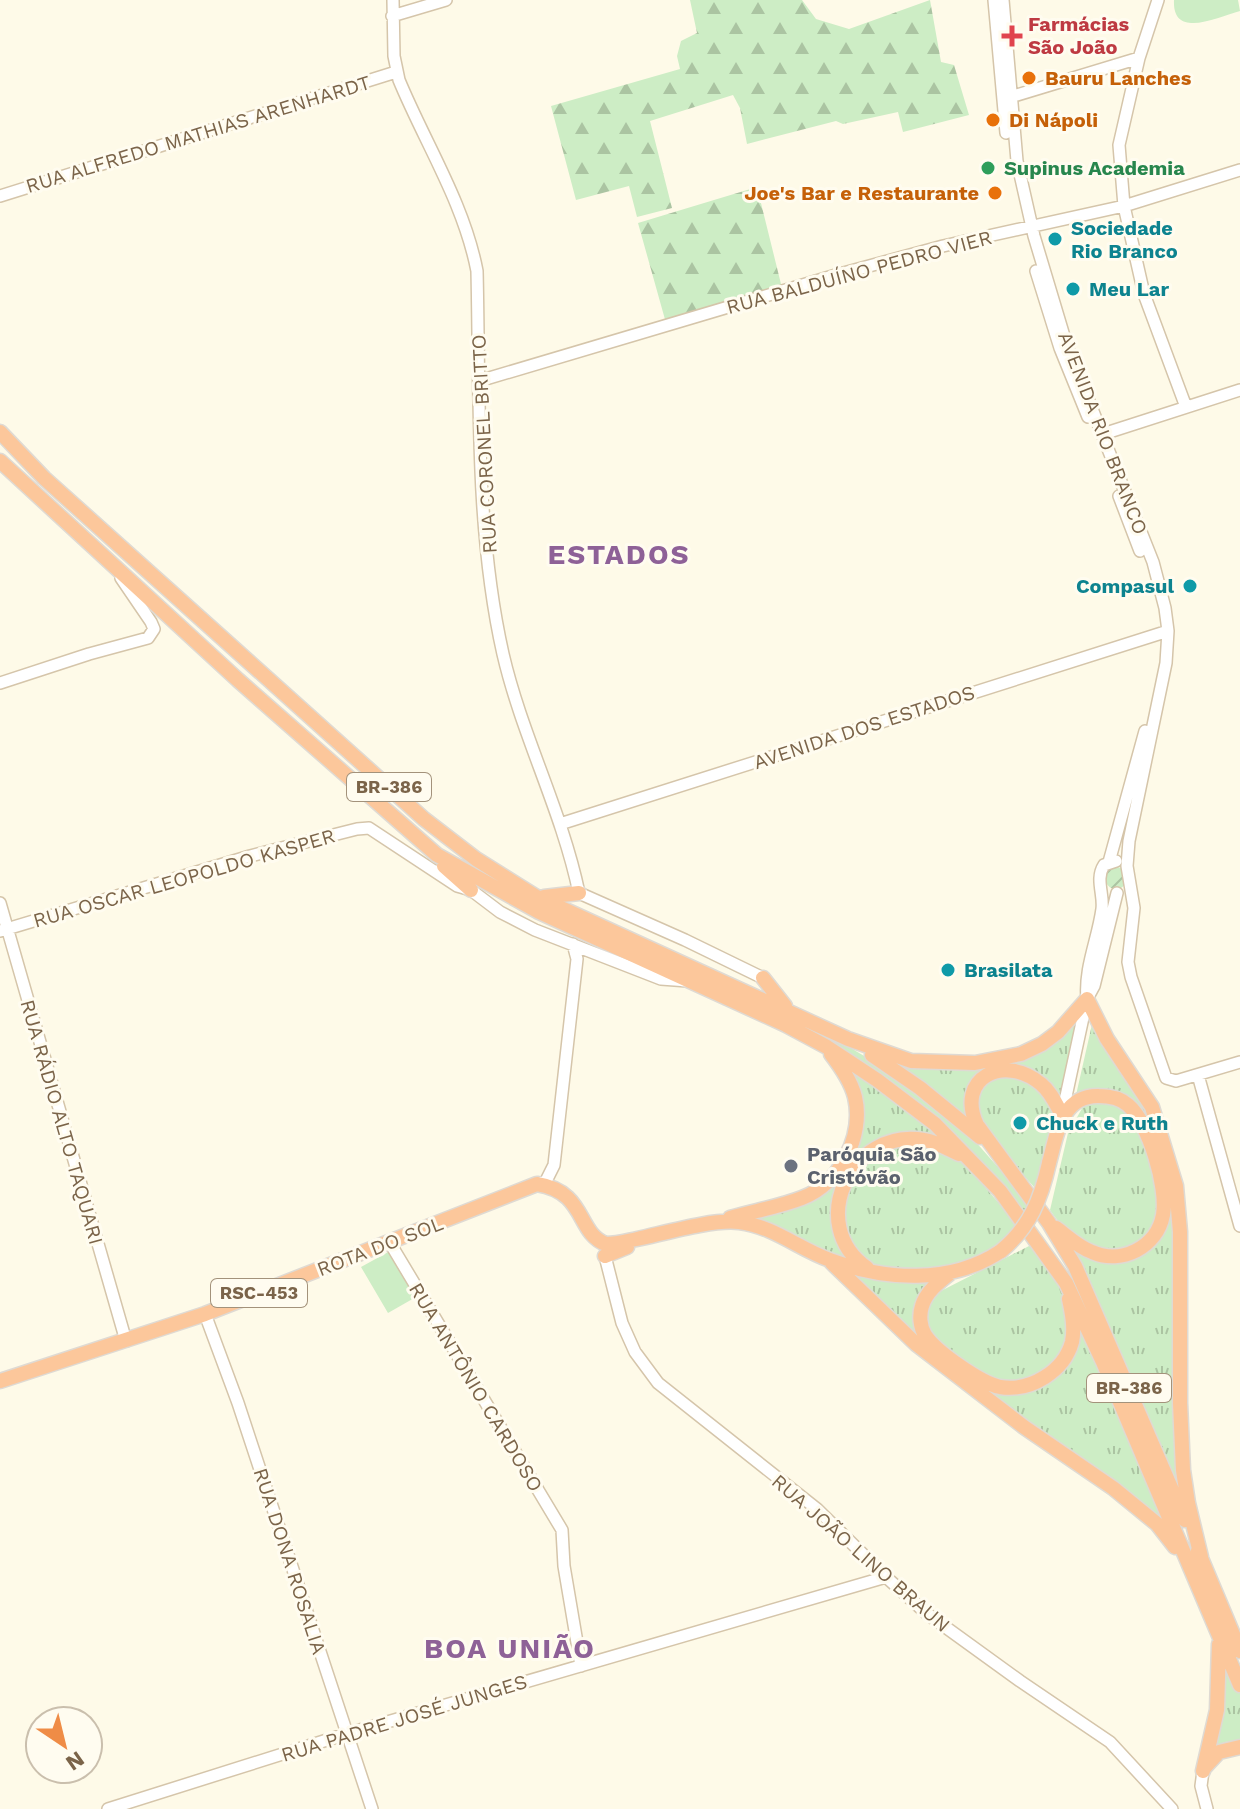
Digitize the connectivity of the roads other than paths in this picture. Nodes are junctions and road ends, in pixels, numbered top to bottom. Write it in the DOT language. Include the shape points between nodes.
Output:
graph roads {
  1 [pos="393,0"];
  2 [pos="446,0"];
  3 [pos="994,0"];
  4 [pos="1003,0"];
  5 [pos="1158,0"];
  6 [pos="392,16"];
  7 [pos="1139,58"];
  8 [pos="396,72"];
  9 [pos="1007,98"];
  10 [pos="1240,170"];
  11 [pos="0,196"];
  12 [pos="1124,206"];
  13 [pos="1028,228"];
  14 [pos="479,381"];
  15 [pos="1240,390"];
  16 [pos="1186,407"];
  17 [pos="0,432"];
  18 [pos="1103,434"];
  19 [pos="0,461"];
  20 [pos="117,570"];
  21 [pos="1165,632"];
  22 [pos="0,683"];
  23 [pos="560,824"];
  24 [pos="1129,852"];
  25 [pos="437,855"];
  26 [pos="1109,862"];
  27 [pos="1127,866"];
  28 [pos="1131,880"];
  29 [pos="1102,886"];
  30 [pos="471,890"];
  31 [pos="1118,892"];
  32 [pos="579,893"];
  33 [pos="535,896"];
  34 [pos="0,903"];
  35 [pos="1133,911"];
  36 [pos="4,930"];
  37 [pos="578,946"];
  38 [pos="763,978"];
  39 [pos="689,981"];
  40 [pos="1087,999"];
  41 [pos="791,1012"];
  42 [pos="848,1039"];
  43 [pos="827,1047"];
  44 [pos="1240,1062"];
  45 [pos="1198,1075"];
  46 [pos="1062,1115"];
  47 [pos="992,1148"];
  48 [pos="554,1165"];
  49 [pos="974,1165"];
  50 [pos="537,1184"];
  51 [pos="568,1198"];
  52 [pos="720,1221"];
  53 [pos="1049,1223"];
  54 [pos="1240,1226"];
  55 [pos="673,1232"];
  56 [pos="390,1243"];
  57 [pos="603,1249"];
  58 [pos="829,1260"];
  59 [pos="871,1270"];
  60 [pos="949,1274"];
  61 [pos="1066,1283"];
  62 [pos="205,1314"];
  63 [pos="126,1341"];
  64 [pos="0,1381"];
  65 [pos="1194,1560"];
  66 [pos="886,1577"];
  67 [pos="1219,1636"];
  68 [pos="1239,1648"];
  69 [pos="581,1666"];
  70 [pos="1240,1685"];
  71 [pos="346,1734"];
  72 [pos="1240,1747"];
  73 [pos="1203,1771"];
  74 [pos="108,1809"];
  75 [pos="372,1809"];
  76 [pos="1172,1809"];
  77 [pos="1207,1809"];
  1 -- 6 [label="street, RUA CORONEL BRITTO"];
  2 -- 6 [label="street"];
  3 -- 9 [label="street, AVENIDA RIO BRANCO"];
  4 -- 9 [label="street, AVENIDA RIO BRANCO"];
  5 -- 7 [label="street"];
  6 -- 8 [label="street, RUA CORONEL BRITTO"];
  7 -- 9 [label="street"];
  7 -- 12 [label="street" via="1119,145"];
  8 -- 11 [label="street, RUA ALFREDO MATHIAS ARENHARDT"];
  8 -- 14 [label="street, RUA CORONEL BRITTO" via="471,240 477,271"];
  9 -- 13 [label="street, AVENIDA RIO BRANCO" via="1010,162"];
  10 -- 12 [label="street, RUA BALDUÍNO PEDRO VIER"];
  12 -- 13 [label="street, RUA BALDUÍNO PEDRO VIER"];
  12 -- 16 [label="street" via="1144,294"];
  13 -- 14 [label="street, RUA BALDUÍNO PEDRO VIER" via="836,275"];
  13 -- 18 [label="street, AVENIDA RIO BRANCO"];
  13 -- 21 [label="street, AVENIDA RIO BRANCO" via="1045,306 1146,565"];
  14 -- 23 [label="street, RUA CORONEL BRITTO" via="493,602 504,656"];
  15 -- 16 [label="street"];
  16 -- 18 [label="street"];
  17 -- 33 [label="highway, BR-386" via="44,478 424,819"];
  18 -- 21 [label="street, AVENIDA RIO BRANCO" via="1162,590"];
  19 -- 20 [label="highway, BR-386"];
  20 -- 22 [label="street" via="154,629 148,638"];
  20 -- 25 [label="highway, BR-386"];
  21 -- 23 [label="street, AVENIDA DOS ESTADOS"];
  21 -- 24 [label="street, AVENIDA RIO BRANCO" via="1166,663"];
  21 -- 26 [label="street, AVENIDA RIO BRANCO"];
  23 -- 32 [label="street, RUA CORONEL BRITTO"];
  24 -- 27 [label="street, AVENIDA RIO BRANCO"];
  24 -- 35 [label="street" via="1137,887"];
  25 -- 30 [label="highway"];
  25 -- 39 [label="highway, BR-386" via="525,905"];
  26 -- 27 [label="street"];
  26 -- 29 [label="street, AVENIDA RIO BRANCO" via="1100,870"];
  27 -- 28 [label="street, AVENIDA RIO BRANCO"];
  28 -- 31 [label="street"];
  28 -- 35 [label="street, AVENIDA RIO BRANCO"];
  29 -- 31 [label="street"];
  29 -- 40 [label="street, AVENIDA RIO BRANCO"];
  30 -- 36 [label="street, RUA OSCAR LEOPOLDO KASPER" via="369,828 357,829"];
  30 -- 37 [label="street" via="500,912"];
  31 -- 35 [label="street"];
  31 -- 40 [label="street"];
  32 -- 33 [label="highway"];
  32 -- 38 [label="street"];
  33 -- 41 [label="highway, BR-386"];
  34 -- 36 [label="street, RUA RÁDIO ALTO TAQUARI"];
  35 -- 45 [label="street" via="1131,977 1163,1074 1170,1081"];
  36 -- 63 [label="street, RUA RÁDIO ALTO TAQUARI"];
  37 -- 39 [label="street" via="661,979"];
  37 -- 48 [label="street"];
  38 -- 41 [label="highway"];
  39 -- 43 [label="highway, BR-386"];
  40 -- 42 [label="highway" via="1042,1044 975,1063 911,1061"];
  40 -- 46 [label="street"];
  40 -- 65 [label="highway" via="1152,1107 1176,1186 1180,1403"];
  41 -- 42 [label="highway, BR-386"];
  42 -- 47 [label="highway, BR-386" via="920,1088"];
  43 -- 49 [label="highway, BR-386" via="906,1099"];
  43 -- 52 [label="highway" via="855,1096 856,1125 848,1154 812,1193"];
  44 -- 45 [label="street"];
  45 -- 54 [label="street"];
  46 -- 47 [label="highway" via="1037,1081 1008,1069 989,1073 970,1101"];
  46 -- 53 [label="highway" via="1092,1096 1127,1104 1151,1145 1163,1217 1146,1244 1123,1256 1091,1252"];
  46 -- 60 [label="highway, bridge" via="1034,1212 1020,1233 978,1265"];
  47 -- 53 [label="highway, BR-386"];
  48 -- 50 [label="street" via="546,1181"];
  48 -- 51 [label="street"];
  49 -- 59 [label="highway" via="937,1143 913,1138 885,1143 859,1160 844,1184 839,1214 848,1248"];
  49 -- 61 [label="highway, BR-386" via="1000,1191"];
  50 -- 51 [label="highway"];
  50 -- 56 [label="highway, ROTA DO SOL / RSC-453"];
  51 -- 57 [label="highway"];
  52 -- 55 [label="highway"];
  52 -- 58 [label="highway" via="758,1226"];
  53 -- 65 [label="highway, BR-386" via="1096,1311"];
  55 -- 57 [label="highway"];
  55 -- 57 [label="highway"];
  56 -- 62 [label="highway, ROTA DO SOL / RSC-453"];
  56 -- 69 [label="street, RUA ANTÔNIO CARDOSO" via="562,1530"];
  57 -- 66 [label="street, RUA JOÃO LINO BRAUN" via="622,1323 658,1383 817,1509"];
  58 -- 59 [label="highway"];
  58 -- 65 [label="highway" via="916,1344 1113,1488"];
  59 -- 60 [label="highway"];
  60 -- 61 [label="highway" via="922,1306 926,1336 986,1382 1008,1388 1045,1377 1066,1356 1073,1327"];
  61 -- 65 [label="highway, BR-386"];
  62 -- 63 [label="highway, ROTA DO SOL / RSC-453"];
  62 -- 71 [label="street, RUA DONA ROSALIA"];
  63 -- 64 [label="highway, ROTA DO SOL / RSC-453"];
  65 -- 67 [label="highway, BR-386"];
  65 -- 68 [label="highway, BR-386"];
  66 -- 69 [label="street, RUA PADRE JOSÉ JUNGES"];
  66 -- 76 [label="street, RUA JOÃO LINO BRAUN" via="964,1641 1110,1742"];
  67 -- 70 [label="highway, BR-386"];
  67 -- 73 [label="highway" via="1217,1710"];
  69 -- 71 [label="street, RUA PADRE JOSÉ JUNGES"];
  71 -- 74 [label="street, RUA PADRE JOSÉ JUNGES"];
  71 -- 75 [label="street, RUA DONA ROSALIA"];
  72 -- 73 [label="highway" via="1219,1752"];
  73 -- 77 [label="street"];
}
